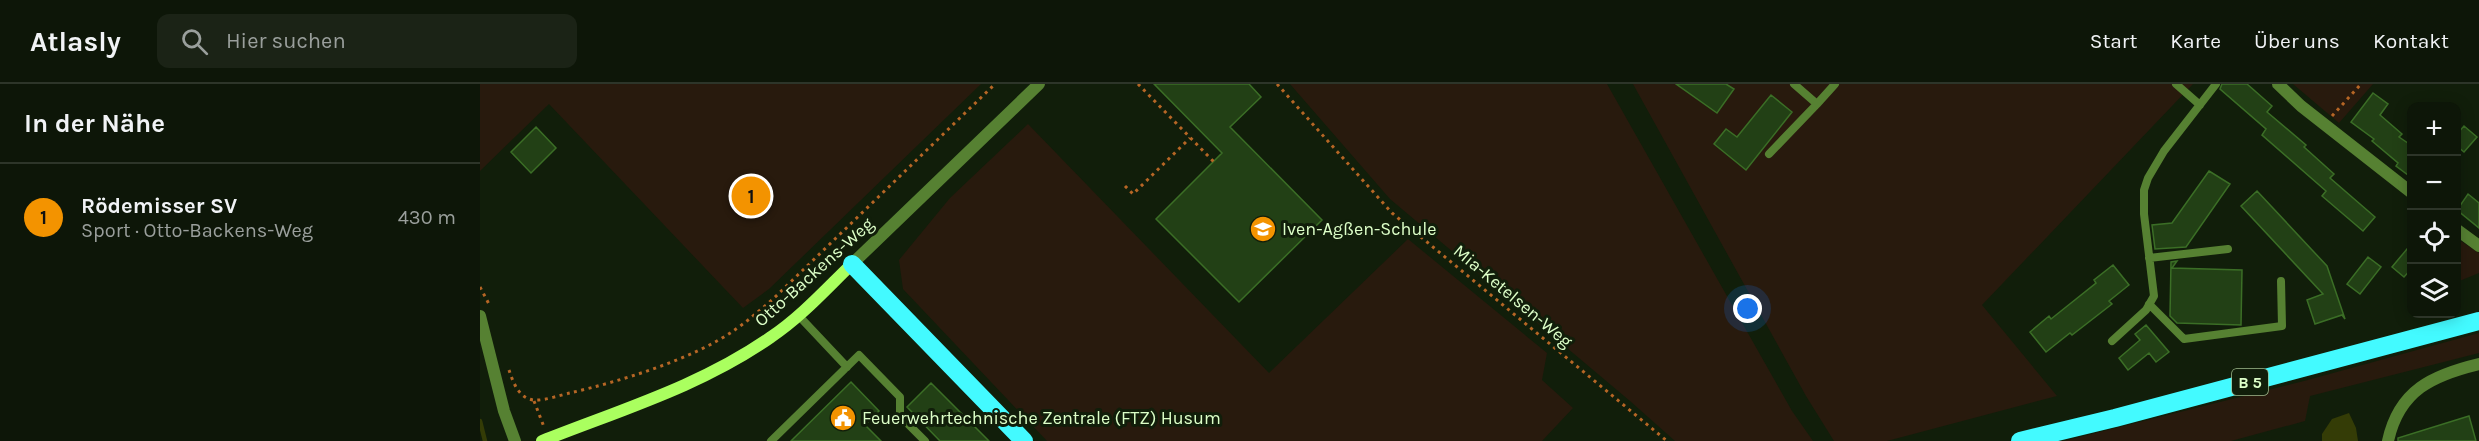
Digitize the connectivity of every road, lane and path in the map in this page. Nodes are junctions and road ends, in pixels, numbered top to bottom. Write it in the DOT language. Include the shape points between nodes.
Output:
graph roads {
  1 [pos="994,84"];
  2 [pos="1039,84"];
  3 [pos="1138,84"];
  4 [pos="1277,84"];
  5 [pos="1794,84"];
  6 [pos="1835,84"];
  7 [pos="2176,84"];
  8 [pos="2216,84"];
  9 [pos="2278,84"];
  10 [pos="2361,84"];
  11 [pos="2345,102"];
  12 [pos="1817,104"];
  13 [pos="2199,105"];
  14 [pos="1190,138"];
  15 [pos="1769,154"];
  16 [pos="1214,162"];
  17 [pos="1125,186"];
  18 [pos="2407,189"];
  19 [pos="2461,232"];
  20 [pos="2479,246"];
  21 [pos="2228,249"];
  22 [pos="2149,258"];
  23 [pos="852,264"];
  24 [pos="2281,281"];
  25 [pos="480,287"];
  26 [pos="2149,304"];
  27 [pos="491,308"];
  28 [pos="798,315"];
  29 [pos="480,316"];
  30 [pos="2479,321"];
  31 [pos="2112,341"];
  32 [pos="507,362"];
  33 [pos="2479,364"];
  34 [pos="847,367"];
  35 [pos="534,400"];
  36 [pos="545,440"];
  37 [pos="515,441"];
  38 [pos="771,441"];
  39 [pos="925,441"];
  40 [pos="1024,441"];
  41 [pos="1667,441"];
  42 [pos="2020,441"];
  43 [pos="2388,441"];
  1 -- 35 [label="path" via="772,300 735,330 648,370"];
  2 -- 23 [label="street, Otto-Backens-Weg"];
  3 -- 14 [label="path"];
  4 -- 41 [label="path, Mia-Ketelsen-Weg" via="1392,213"];
  5 -- 12 [label="lane"];
  6 -- 12 [label="lane"];
  7 -- 13 [label="lane"];
  8 -- 13 [label="lane"];
  9 -- 18 [label="street"];
  10 -- 11 [label="path"];
  12 -- 15 [label="lane"];
  13 -- 22 [label="lane" via="2148,178 2144,214"];
  14 -- 16 [label="path"];
  14 -- 17 [label="path" via="1133,194"];
  19 -- 20 [label="street"];
  21 -- 22 [label="lane"];
  22 -- 26 [label="lane" via="2154,296"];
  23 -- 28 [label="street, Otto-Backens-Weg"];
  23 -- 40 [label="highway"];
  24 -- 26 [label="lane" via="2282,326 2184,339"];
  25 -- 27 [label="path"];
  26 -- 31 [label="lane"];
  28 -- 34 [label="lane"];
  28 -- 36 [label="street, Otto-Backens-Weg" via="734,361 695,382"];
  29 -- 37 [label="street"];
  30 -- 42 [label="highway, B 5"];
  32 -- 35 [label="path" via="514,384 522,395"];
  33 -- 43 [label="street" via="2444,372 2423,384 2392,423"];
  34 -- 38 [label="lane"];
  34 -- 39 [label="lane" via="859,355 900,397 900,416"];
  35 -- 36 [label="path"];
}
